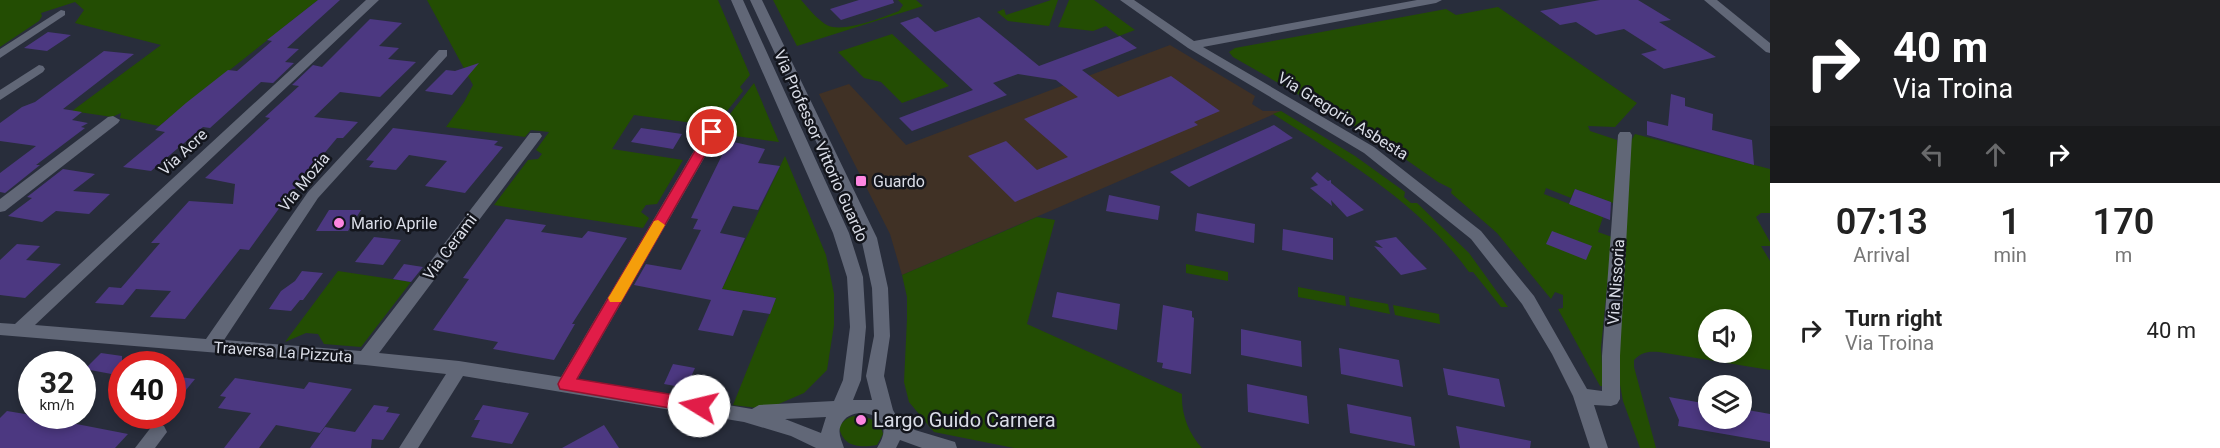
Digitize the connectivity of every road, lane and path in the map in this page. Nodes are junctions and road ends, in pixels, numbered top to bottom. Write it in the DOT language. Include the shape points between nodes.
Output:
graph roads {
  1 [pos="373,0"];
  2 [pos="737,0"];
  3 [pos="756,0"];
  4 [pos="1126,0"];
  5 [pos="1436,0"];
  6 [pos="1710,0"];
  7 [pos="61,14"];
  8 [pos="1752,34"];
  9 [pos="1770,44"];
  10 [pos="1192,45"];
  11 [pos="1770,49"];
  12 [pos="443,53"];
  13 [pos="0,54"];
  14 [pos="39,69"];
  15 [pos="0,96"];
  16 [pos="113,120"];
  17 [pos="712,132"];
  18 [pos="1625,135"];
  19 [pos="535,136"];
  20 [pos="0,207"];
  21 [pos="0,329"];
  22 [pos="18,330"];
  23 [pos="210,347"];
  24 [pos="365,358"];
  25 [pos="459,368"];
  26 [pos="566,384"];
  27 [pos="1581,396"];
  28 [pos="842,411"];
  29 [pos="744,414"];
  30 [pos="889,420"];
  31 [pos="158,432"];
  32 [pos="887,447"];
  33 [pos="144,448"];
  34 [pos="408,448"];
  35 [pos="835,448"];
  36 [pos="948,448"];
  37 [pos="1599,448"];
  1 -- 22 [label="street, Via Acre"];
  2 -- 28 [label="street, Via Professor Vittorio Guardo" via="852,264 858,302 855,365"];
  3 -- 30 [label="street, Via Professor Vittorio Guardo" via="869,238 880,288 882,336 875,376"];
  4 -- 10 [label="street, Via Gregorio Asbesta"];
  5 -- 10 [label="street"];
  6 -- 8 [label="street"];
  7 -- 13 [label="street"];
  8 -- 9 [label="street"];
  8 -- 11 [label="street"];
  10 -- 27 [label="street, Via Gregorio Asbesta" via="1369,150 1476,235 1528,300"];
  12 -- 23 [label="street, Via Mozia" via="313,195"];
  14 -- 15 [label="street"];
  16 -- 20 [label="street"];
  17 -- 26 [label="street"];
  18 -- 27 [label="street, Via Nissoria" via="1611,399"];
  19 -- 24 [label="street, Via Cerami"];
  21 -- 22 [label="street, Traversa La Pizzuta"];
  22 -- 23 [label="street, Traversa La Pizzuta"];
  23 -- 24 [label="street, Traversa La Pizzuta"];
  24 -- 25 [label="street, Traversa La Pizzuta"];
  25 -- 26 [label="street, Traversa La Pizzuta"];
  25 -- 34 [label="street"];
  26 -- 29 [label="street, Traversa La Pizzuta"];
  27 -- 37 [label="street, Via Gregorio Asbesta"];
  28 -- 29 [label="street"];
  28 -- 30 [label="street" via="873,407"];
  28 -- 35 [label="street, Via Professor Vittorio Guardo" via="830,428"];
  29 -- 35 [label="street" via="796,430"];
  30 -- 32 [label="street" via="892,439"];
  30 -- 36 [label="street" via="909,436"];
  31 -- 33 [label="street"];
}
